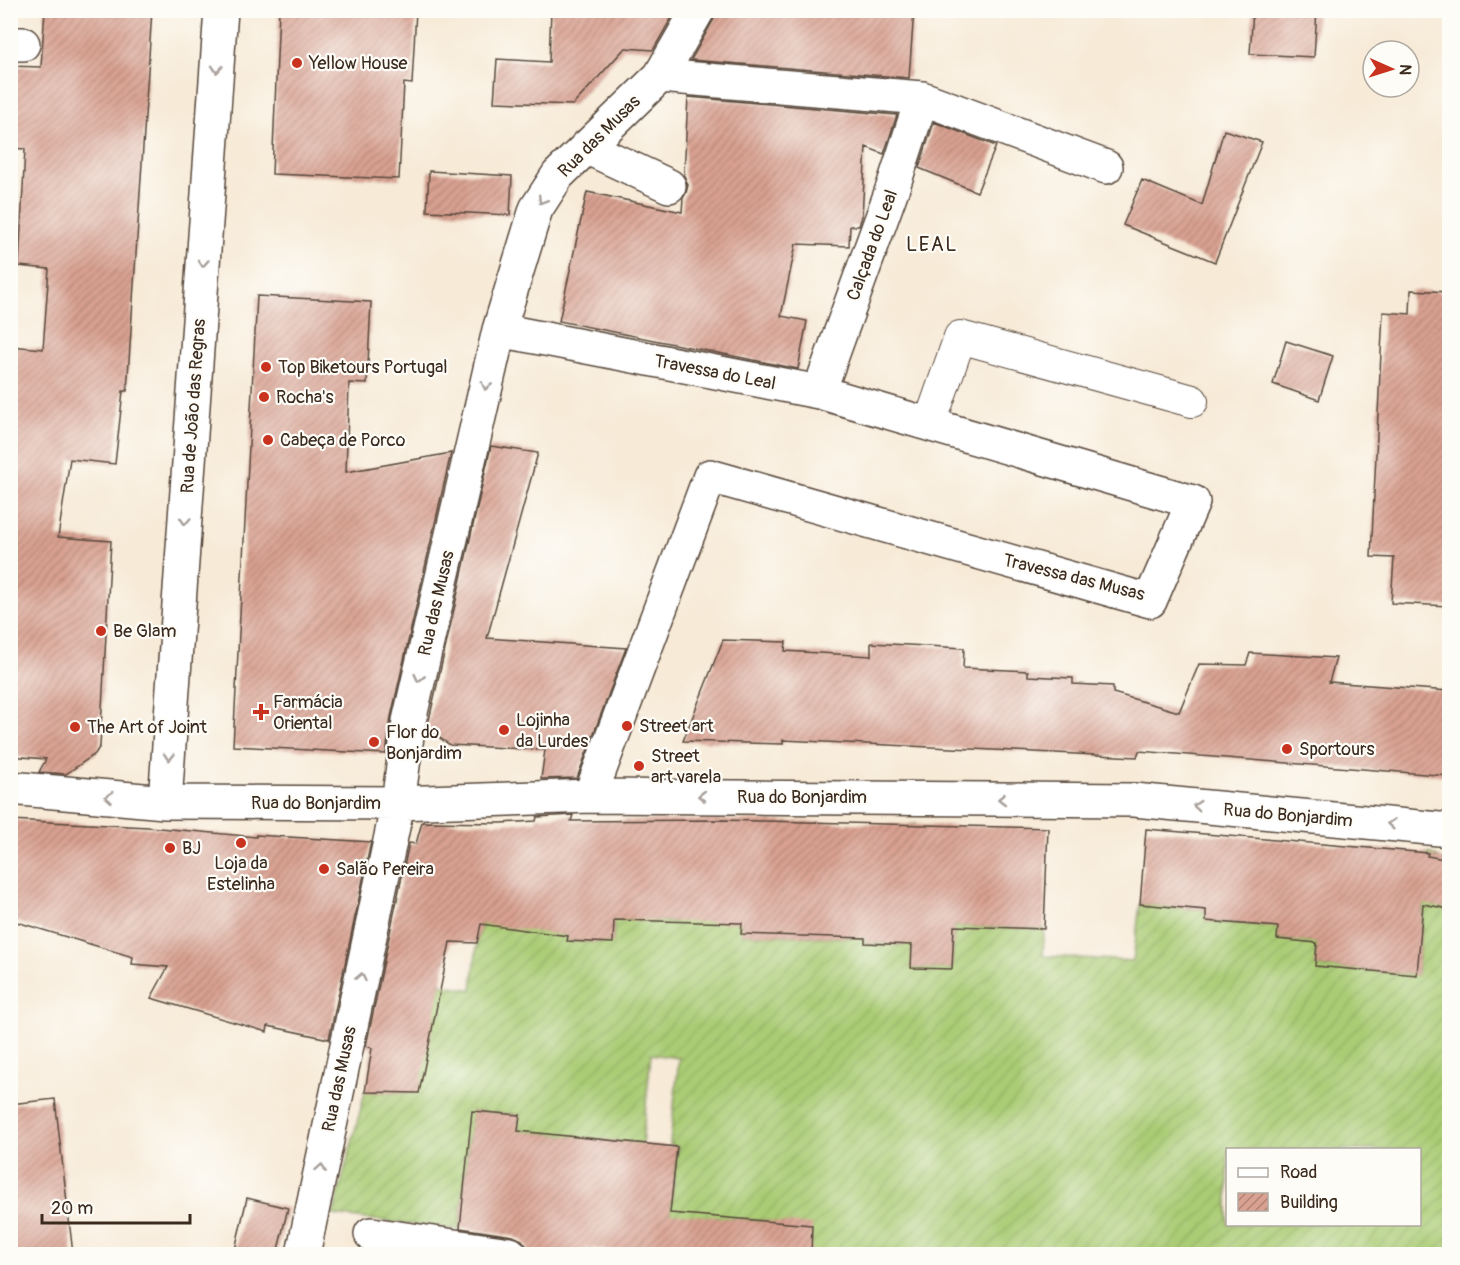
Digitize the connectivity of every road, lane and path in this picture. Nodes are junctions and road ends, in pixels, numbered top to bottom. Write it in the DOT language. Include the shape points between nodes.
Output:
graph roads {
  1 [pos="221,10"];
  2 [pos="699,10"];
  3 [pos="660,76"];
  4 [pos="922,98"];
  5 [pos="586,147"];
  6 [pos="1106,167"];
  7 [pos="669,186"];
  8 [pos="499,330"];
  9 [pos="819,392"];
  10 [pos="1192,401"];
  11 [pos="930,423"];
  12 [pos="10,788"];
  13 [pos="590,796"];
  14 [pos="165,802"];
  15 [pos="398,803"];
  16 [pos="1449,830"];
  17 [pos="371,1234"];
  18 [pos="303,1254"];
  19 [pos="510,1254"];
  1 -- 14 [label="street, Rua de João das Regras, one-way"];
  2 -- 3 [label="street, Rua das Musas"];
  3 -- 4 [label="street"];
  3 -- 5 [label="street, Rua das Musas"];
  4 -- 6 [label="street"];
  4 -- 9 [label="street, Calçada do Leal"];
  5 -- 7 [label="street"];
  5 -- 8 [label="street, Rua das Musas, one-way" via="558,175 536,209"];
  8 -- 9 [label="street, Travessa do Leal"];
  8 -- 15 [label="street, Rua das Musas, one-way" via="409,721"];
  9 -- 11 [label="street, Travessa do Leal"];
  10 -- 11 [label="street" via="960,337"];
  11 -- 13 [label="street, Travessa das Musas" via="1193,502 1150,600 710,476"];
  14 -- 12 [label="street, Rua do Bonjardim, one-way"];
  13 -- 15 [label="street, Rua do Bonjardim"];
  16 -- 13 [label="street, Rua do Bonjardim, one-way" via="1134,800"];
  14 -- 15 [label="street, Rua do Bonjardim"];
  18 -- 15 [label="street, Rua das Musas, one-way"];
  17 -- 19 [label="street"];
}
